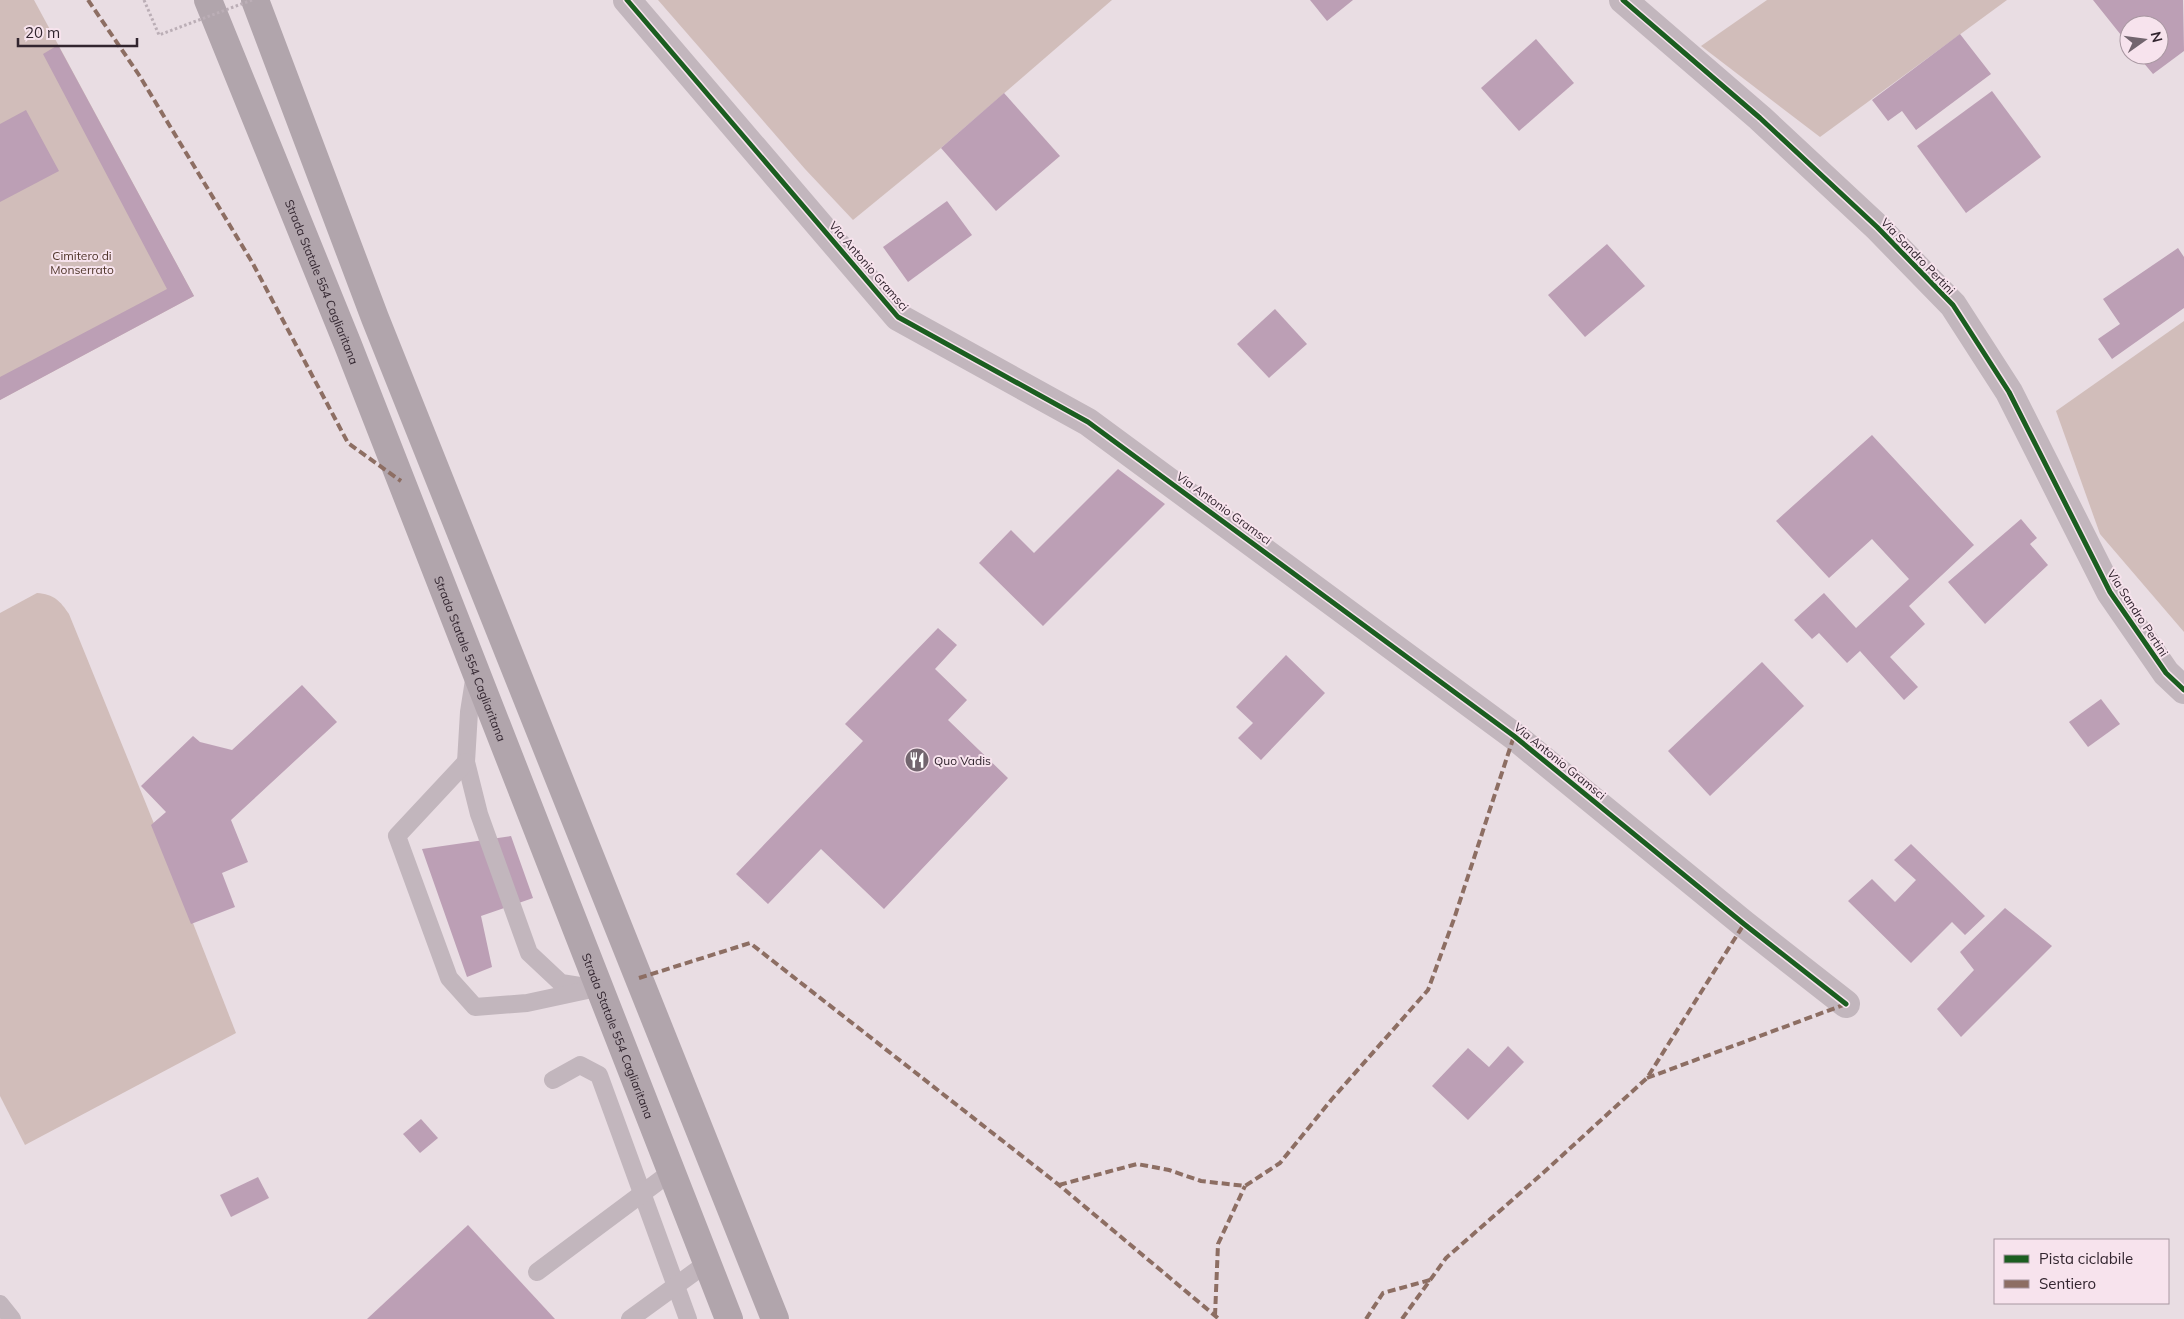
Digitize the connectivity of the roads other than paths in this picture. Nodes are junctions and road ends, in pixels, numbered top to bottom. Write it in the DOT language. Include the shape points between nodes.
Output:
graph roads {
  1 [pos="208,0"];
  2 [pos="253,0"];
  3 [pos="627,0"];
  4 [pos="1623,0"];
  5 [pos="475,671"];
  6 [pos="2184,690"];
  7 [pos="466,762"];
  8 [pos="597,992"];
  9 [pos="1846,1004"];
  10 [pos="553,1080"];
  11 [pos="672,1172"];
  12 [pos="642,1194"];
  13 [pos="707,1263"];
  14 [pos="537,1272"];
  15 [pos="676,1286"];
  16 [pos="0,1304"];
  17 [pos="12,1319"];
  18 [pos="630,1319"];
  19 [pos="688,1319"];
  20 [pos="729,1319"];
  21 [pos="775,1319"];
  1 -- 5 [label="main road, Strada Statale 554 Cagliaritana" via="348,344"];
  2 -- 21 [label="main road" via="374,318"];
  3 -- 9 [label="street, Via Antonio Gramsci" via="898,317 1088,422 1514,736"];
  4 -- 6 [label="street, Via Sandro Pertini" via="1760,118 1877,227 1953,305 2009,392 2110,592 2166,673"];
  5 -- 7 [label="lane"];
  5 -- 8 [label="main road, Strada Statale 554 Cagliaritana"];
  7 -- 8 [label="lane" via="479,814 529,954 561,983"];
  7 -- 8 [label="lane" via="397,836 448,978 475,1007"];
  8 -- 11 [label="main road, Strada Statale 554 Cagliaritana"];
  10 -- 12 [label="lane" via="580,1065 599,1075"];
  11 -- 12 [label="lane"];
  11 -- 13 [label="main road, Strada Statale 554 Cagliaritana"];
  12 -- 14 [label="lane"];
  12 -- 15 [label="lane"];
  13 -- 15 [label="lane"];
  13 -- 20 [label="main road, Strada Statale 554 Cagliaritana"];
  15 -- 18 [label="lane"];
  15 -- 19 [label="lane"];
  16 -- 17 [label="lane"];
}
